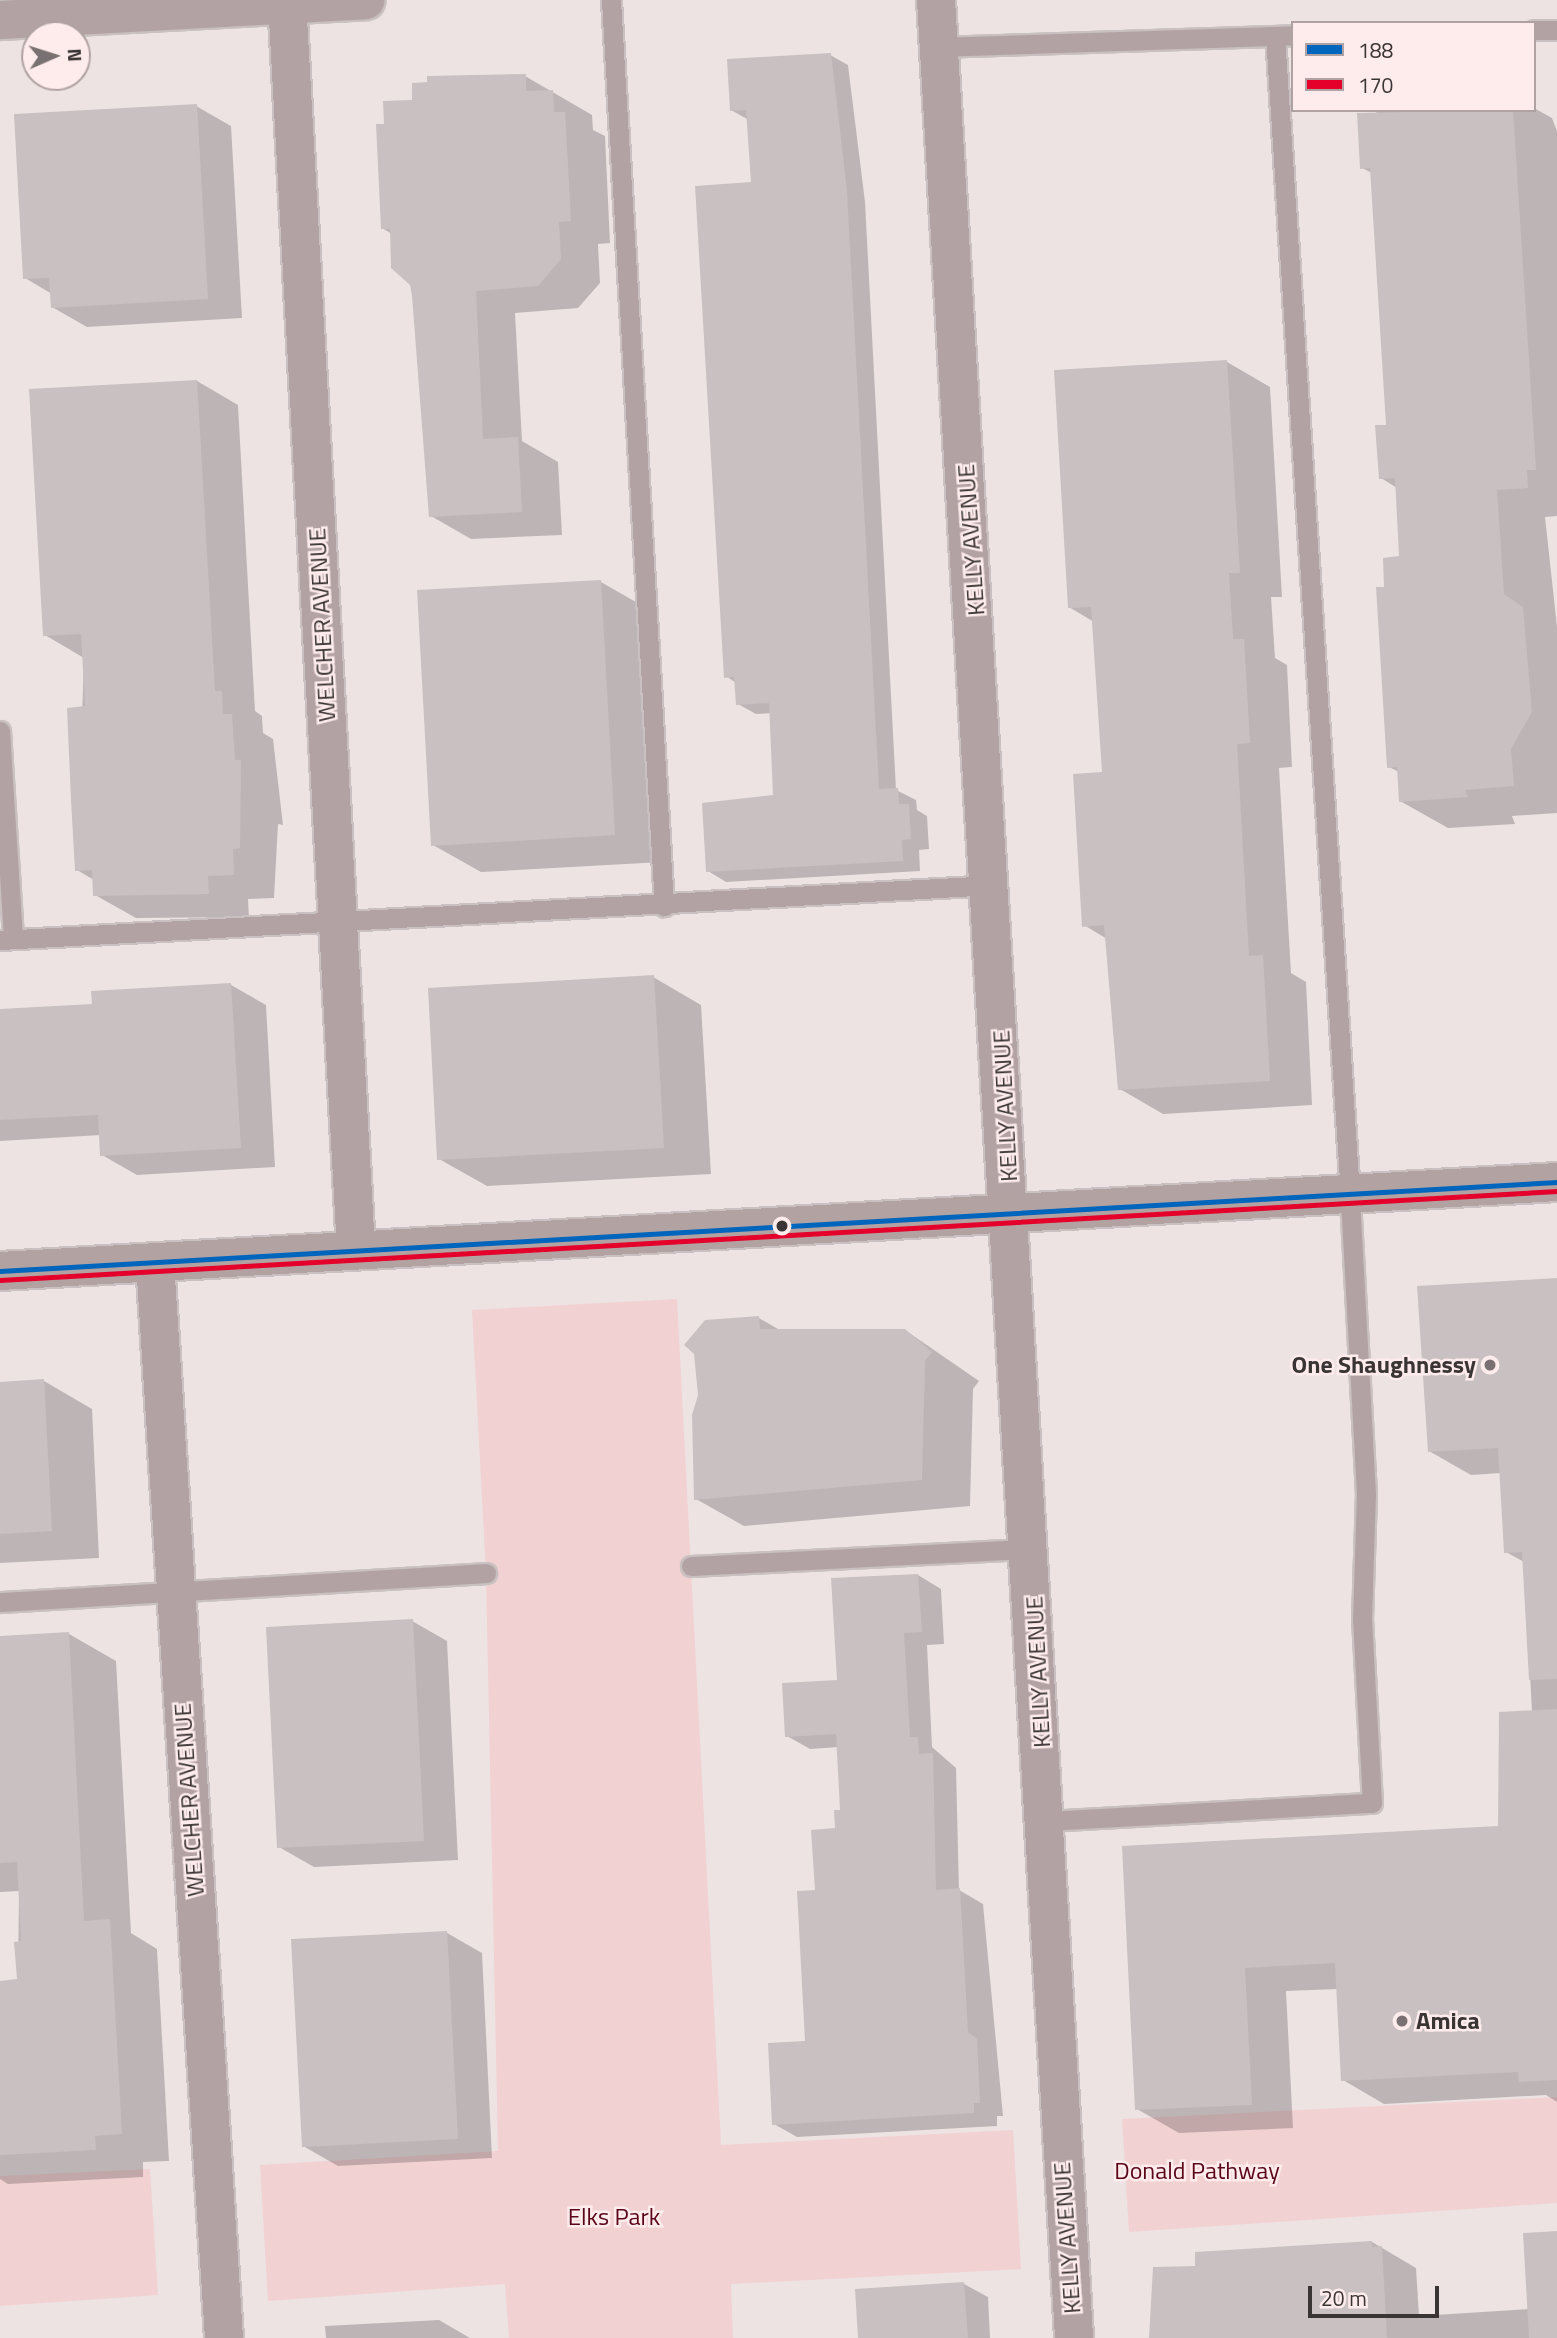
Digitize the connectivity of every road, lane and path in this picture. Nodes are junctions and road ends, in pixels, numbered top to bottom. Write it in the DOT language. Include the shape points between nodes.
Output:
graph roads {
  1 [pos="365,0"];
  2 [pos="611,0"];
  3 [pos="936,0"];
  4 [pos="287,2"];
  5 [pos="0,20"];
  6 [pos="1536,30"];
  7 [pos="1557,30"];
  8 [pos="1284,36"];
  9 [pos="940,47"];
  10 [pos="0,731"];
  11 [pos="993,885"];
  12 [pos="664,906"];
  13 [pos="338,921"];
  14 [pos="7,939"];
  15 [pos="1557,1182"];
  16 [pos="1350,1195"];
  17 [pos="1011,1214"];
  18 [pos="356,1251"];
  19 [pos="155,1262"];
  20 [pos="0,1271"];
  21 [pos="1031,1549"];
  22 [pos="691,1566"];
  23 [pos="486,1573"];
  24 [pos="176,1591"];
  25 [pos="0,1602"];
  26 [pos="1047,1821"];
  27 [pos="224,2338"];
  28 [pos="1074,2338"];
  1 -- 4 [label="street"];
  2 -- 12 [label="lane"];
  3 -- 9 [label="street, KELLY AVENUE"];
  4 -- 5 [label="street"];
  4 -- 13 [label="street, WELCHER AVENUE"];
  6 -- 7 [label="lane"];
  8 -- 9 [label="lane"];
  8 -- 16 [label="lane"];
  9 -- 11 [label="street, KELLY AVENUE"];
  10 -- 14 [label="lane"];
  11 -- 12 [label="lane"];
  11 -- 17 [label="street, KELLY AVENUE"];
  12 -- 13 [label="lane"];
  13 -- 14 [label="lane"];
  13 -- 18 [label="street, WELCHER AVENUE"];
  15 -- 16 [label="main road"];
  16 -- 17 [label="main road"];
  16 -- 26 [label="lane" via="1366,1494 1362,1620 1372,1803"];
  17 -- 18 [label="main road"];
  17 -- 21 [label="street, KELLY AVENUE"];
  18 -- 19 [label="main road"];
  19 -- 20 [label="main road"];
  19 -- 24 [label="street, WELCHER AVENUE"];
  21 -- 22 [label="lane"];
  21 -- 26 [label="street, KELLY AVENUE"];
  23 -- 24 [label="lane"];
  24 -- 25 [label="lane"];
  24 -- 27 [label="street, WELCHER AVENUE"];
  26 -- 28 [label="street, KELLY AVENUE"];
}
